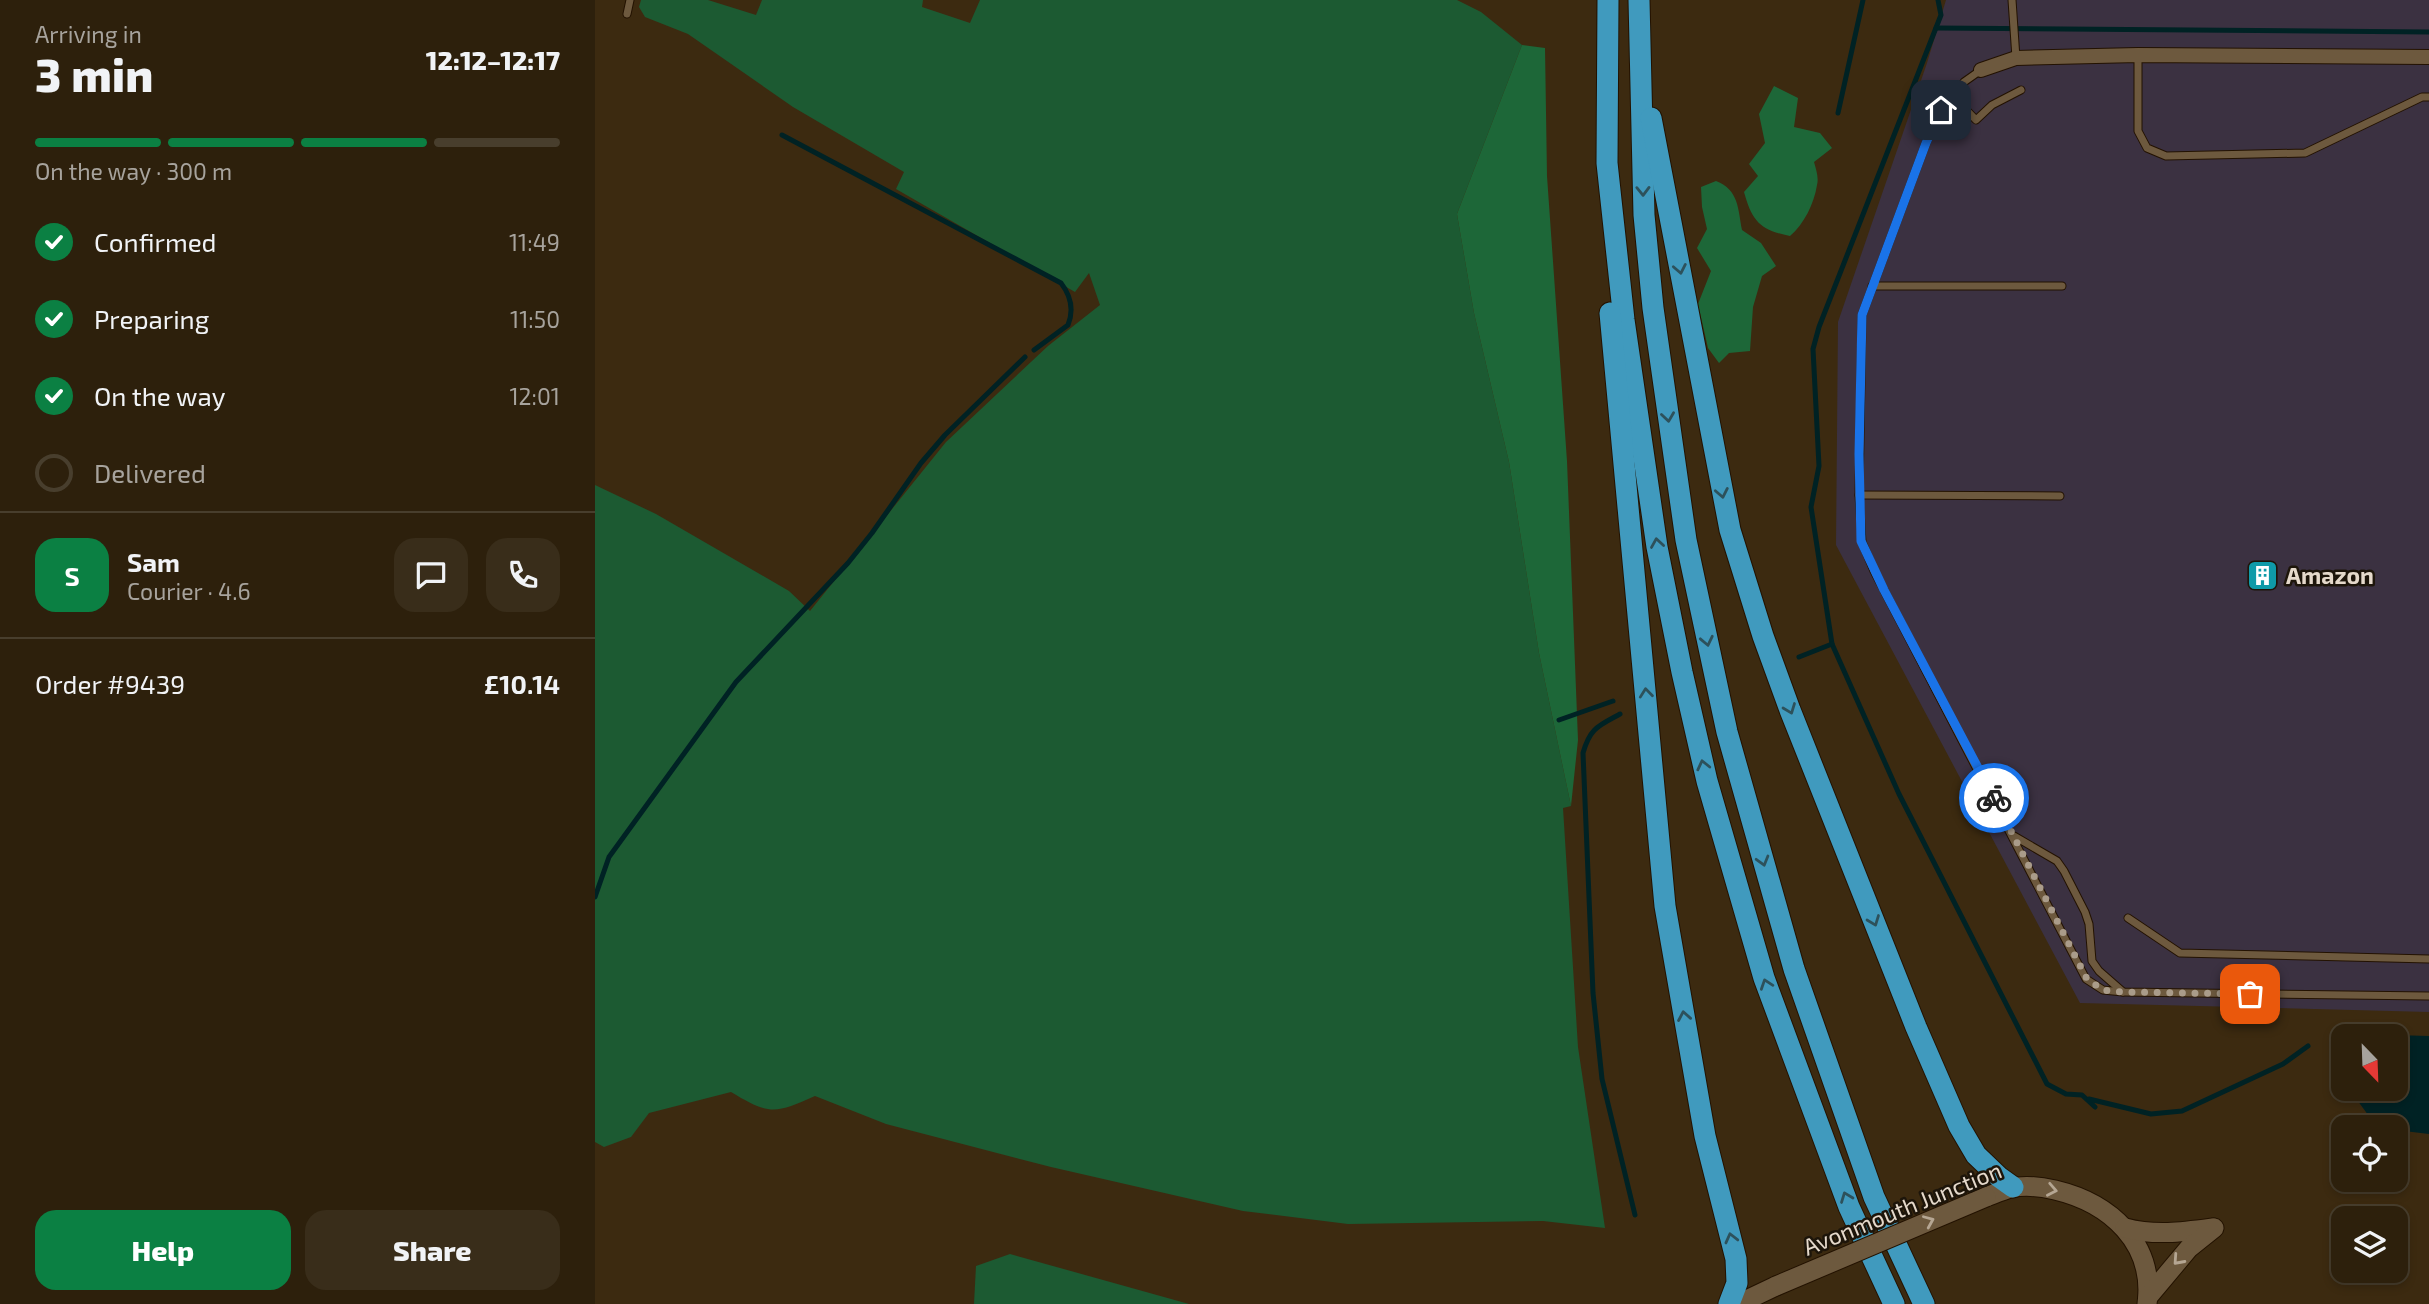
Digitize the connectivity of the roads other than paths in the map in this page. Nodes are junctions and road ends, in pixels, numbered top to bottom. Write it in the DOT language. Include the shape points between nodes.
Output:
graph roads {
  1 [pos="630,0"];
  2 [pos="1608,0"];
  3 [pos="1639,0"];
  4 [pos="2012,0"];
  5 [pos="627,14"];
  6 [pos="2138,55"];
  7 [pos="2429,57"];
  8 [pos="1640,58"];
  9 [pos="2016,58"];
  10 [pos="1981,70"];
  11 [pos="2021,90"];
  12 [pos="1952,95"];
  13 [pos="2429,97"];
  14 [pos="1607,163"];
  15 [pos="1872,286"];
  16 [pos="2062,286"];
  17 [pos="1859,495"];
  18 [pos="2060,496"];
  19 [pos="2014,836"];
  20 [pos="2127,918"];
  21 [pos="2429,959"];
  22 [pos="2123,992"];
  23 [pos="2429,996"];
  24 [pos="2013,1187"];
  25 [pos="2125,1228"];
  26 [pos="2147,1301"];
  27 [pos="1728,1304"];
  28 [pos="1738,1304"];
  29 [pos="1894,1304"];
  30 [pos="1924,1304"];
  1 -- 5 [label="lane"];
  2 -- 14 [label="highway"];
  3 -- 8 [label="highway"];
  4 -- 9 [label="lane"];
  6 -- 7 [label="street"];
  6 -- 9 [label="street"];
  6 -- 13 [label="lane" via="2138,131 2147,148 2166,156 2305,153"];
  8 -- 24 [label="highway, one-way" via="1730,530 1763,636 1959,1126 1976,1155"];
  8 -- 30 [label="highway, one-way" via="1644,215 1653,307 1686,540 1727,732 1794,969 1874,1196"];
  9 -- 10 [label="street"];
  10 -- 12 [label="lane"];
  11 -- 12 [label="lane" via="1992,105 1976,120"];
  12 -- 15 [label="lane" via="1926,143"];
  27 -- 14 [label="highway, one-way" via="1737,1283 1736,1259 1705,1136 1665,906 1604,254"];
  29 -- 14 [label="highway, one-way" via="1849,1207 1764,978 1707,781 1657,547"];
  15 -- 16 [label="lane"];
  15 -- 17 [label="lane" via="1862,315"];
  17 -- 18 [label="lane"];
  17 -- 19 [label="lane" via="1861,541 1874,571"];
  19 -- 22 [label="lane" via="2087,979 2103,990"];
  19 -- 22 [label="lane" via="2064,871 2089,924 2092,961"];
  20 -- 21 [label="lane" via="2180,953"];
  22 -- 23 [label="lane"];
  24 -- 25 [label="street, Avonmouth Junction, one-way" via="2072,1194 2098,1206"];
  28 -- 24 [label="street, Avonmouth Junction, one-way, bridge"];
  25 -- 26 [label="street, Avonmouth Junction" via="2138,1247 2146,1272"];
  25 -- 26 [label="street, one-way" via="2162,1233 2214,1228 2189,1248"];
}
